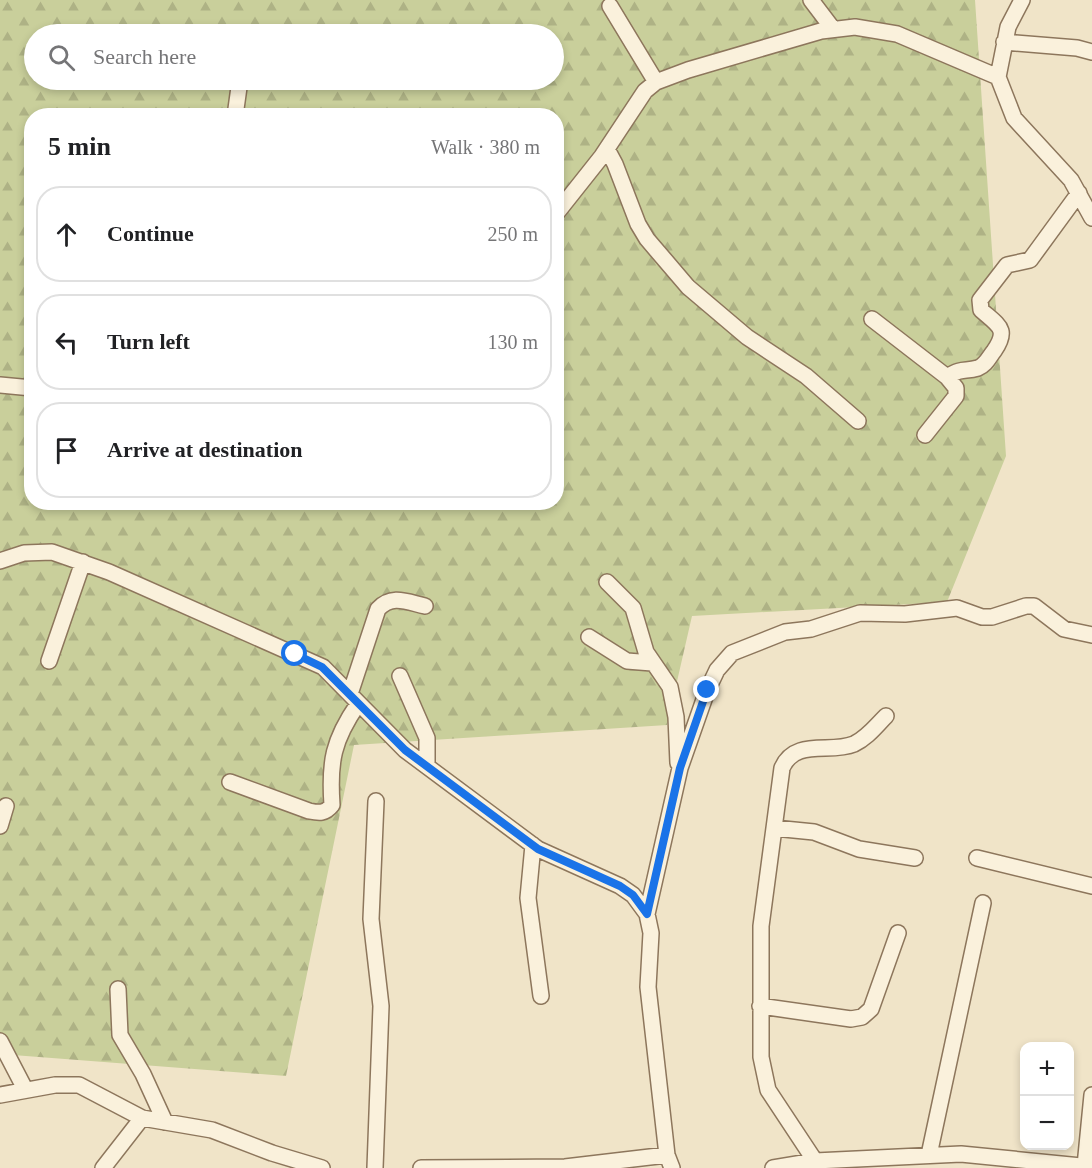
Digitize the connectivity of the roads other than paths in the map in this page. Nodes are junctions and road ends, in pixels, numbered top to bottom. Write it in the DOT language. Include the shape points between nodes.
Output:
graph roads {
  1 [pos="811,0"];
  2 [pos="1022,0"];
  3 [pos="610,6"];
  4 [pos="833,30"];
  5 [pos="1004,42"];
  6 [pos="1092,52"];
  7 [pos="998,77"];
  8 [pos="656,82"];
  9 [pos="239,90"];
  10 [pos="236,108"];
  11 [pos="607,149"];
  12 [pos="1079,193"];
  13 [pos="564,201"];
  14 [pos="1092,218"];
  15 [pos="872,319"];
  16 [pos="947,377"];
  17 [pos="0,385"];
  18 [pos="24,387"];
  19 [pos="858,421"];
  20 [pos="925,435"];
  21 [pos="0,561"];
  22 [pos="83,562"];
  23 [pos="607,582"];
  24 [pos="425,606"];
  25 [pos="1092,635"];
  26 [pos="589,637"];
  27 [pos="49,661"];
  28 [pos="652,663"];
  29 [pos="400,676"];
  30 [pos="354,699"];
  31 [pos="886,716"];
  32 [pos="427,765"];
  33 [pos="678,775"];
  34 [pos="230,782"];
  35 [pos="376,801"];
  36 [pos="6,806"];
  37 [pos="0,826"];
  38 [pos="774,828"];
  39 [pos="533,845"];
  40 [pos="915,858"];
  41 [pos="977,858"];
  42 [pos="1092,886"];
  43 [pos="982,903"];
  44 [pos="647,914"];
  45 [pos="898,933"];
  46 [pos="118,989"];
  47 [pos="541,996"];
  48 [pos="760,1006"];
  49 [pos="0,1041"];
  50 [pos="25,1089"];
  51 [pos="0,1095"];
  52 [pos="1092,1095"];
  53 [pos="142,1118"];
  54 [pos="165,1122"];
  55 [pos="929,1155"];
  56 [pos="670,1161"];
  57 [pos="815,1161"];
  58 [pos="1089,1166"];
  59 [pos="103,1168"];
  60 [pos="320,1168"];
  61 [pos="375,1168"];
  62 [pos="423,1168"];
  63 [pos="773,1168"];
  1 -- 4 [label="street"];
  2 -- 5 [label="street"];
  3 -- 8 [label="street"];
  4 -- 7 [label="street" via="855,27 897,34"];
  4 -- 8 [label="street"];
  5 -- 6 [label="street"];
  5 -- 7 [label="street"];
  7 -- 12 [label="street" via="1014,118 1062,168"];
  8 -- 11 [label="street"];
  9 -- 10 [label="street"];
  11 -- 13 [label="street"];
  11 -- 19 [label="street" via="647,240 688,287 747,337 806,376"];
  12 -- 14 [label="street"];
  12 -- 16 [label="street" via="1030,260 1007,265 980,300 981,310 1003,333 986,362 974,369 961,368"];
  15 -- 16 [label="street"];
  16 -- 20 [label="street" via="956,388 956,396"];
  17 -- 18 [label="street"];
  21 -- 22 [label="street" via="38,551"];
  22 -- 27 [label="street"];
  22 -- 30 [label="street" via="322,667"];
  23 -- 28 [label="street" via="633,608"];
  24 -- 30 [label="street" via="397,599 378,609"];
  25 -- 33 [label="street" via="1072,632 1034,606 992,617 957,608 905,614 860,613 811,629 785,632 732,653 717,670"];
  26 -- 28 [label="street" via="627,661"];
  28 -- 33 [label="street" via="670,687 674,704"];
  29 -- 32 [label="street" via="427,738"];
  30 -- 32 [label="street" via="383,730"];
  30 -- 34 [label="street" via="332,757 332,805 327,811 309,811"];
  31 -- 38 [label="street" via="855,743 806,749 785,760"];
  32 -- 39 [label="street"];
  33 -- 44 [label="street"];
  35 -- 61 [label="street" via="371,919 381,1006"];
  36 -- 37 [label="street"];
  38 -- 40 [label="street" via="814,832 859,849"];
  38 -- 48 [label="street" via="761,926"];
  39 -- 44 [label="street" via="620,886 633,895"];
  39 -- 47 [label="street" via="528,898"];
  41 -- 42 [label="street"];
  43 -- 55 [label="street"];
  44 -- 56 [label="street" via="651,933 648,987"];
  45 -- 48 [label="street" via="871,1009 862,1017 851,1019"];
  46 -- 54 [label="street" via="120,1035"];
  48 -- 57 [label="street" via="760,1057 768,1090"];
  49 -- 50 [label="street"];
  50 -- 51 [label="street"];
  50 -- 53 [label="street" via="79,1085"];
  52 -- 58 [label="street"];
  53 -- 54 [label="street"];
  53 -- 59 [label="street"];
  54 -- 60 [label="street" via="212,1130"];
  55 -- 57 [label="street"];
  55 -- 58 [label="street" via="961,1154"];
  56 -- 62 [label="street" via="565,1167"];
  57 -- 63 [label="street"];
}
